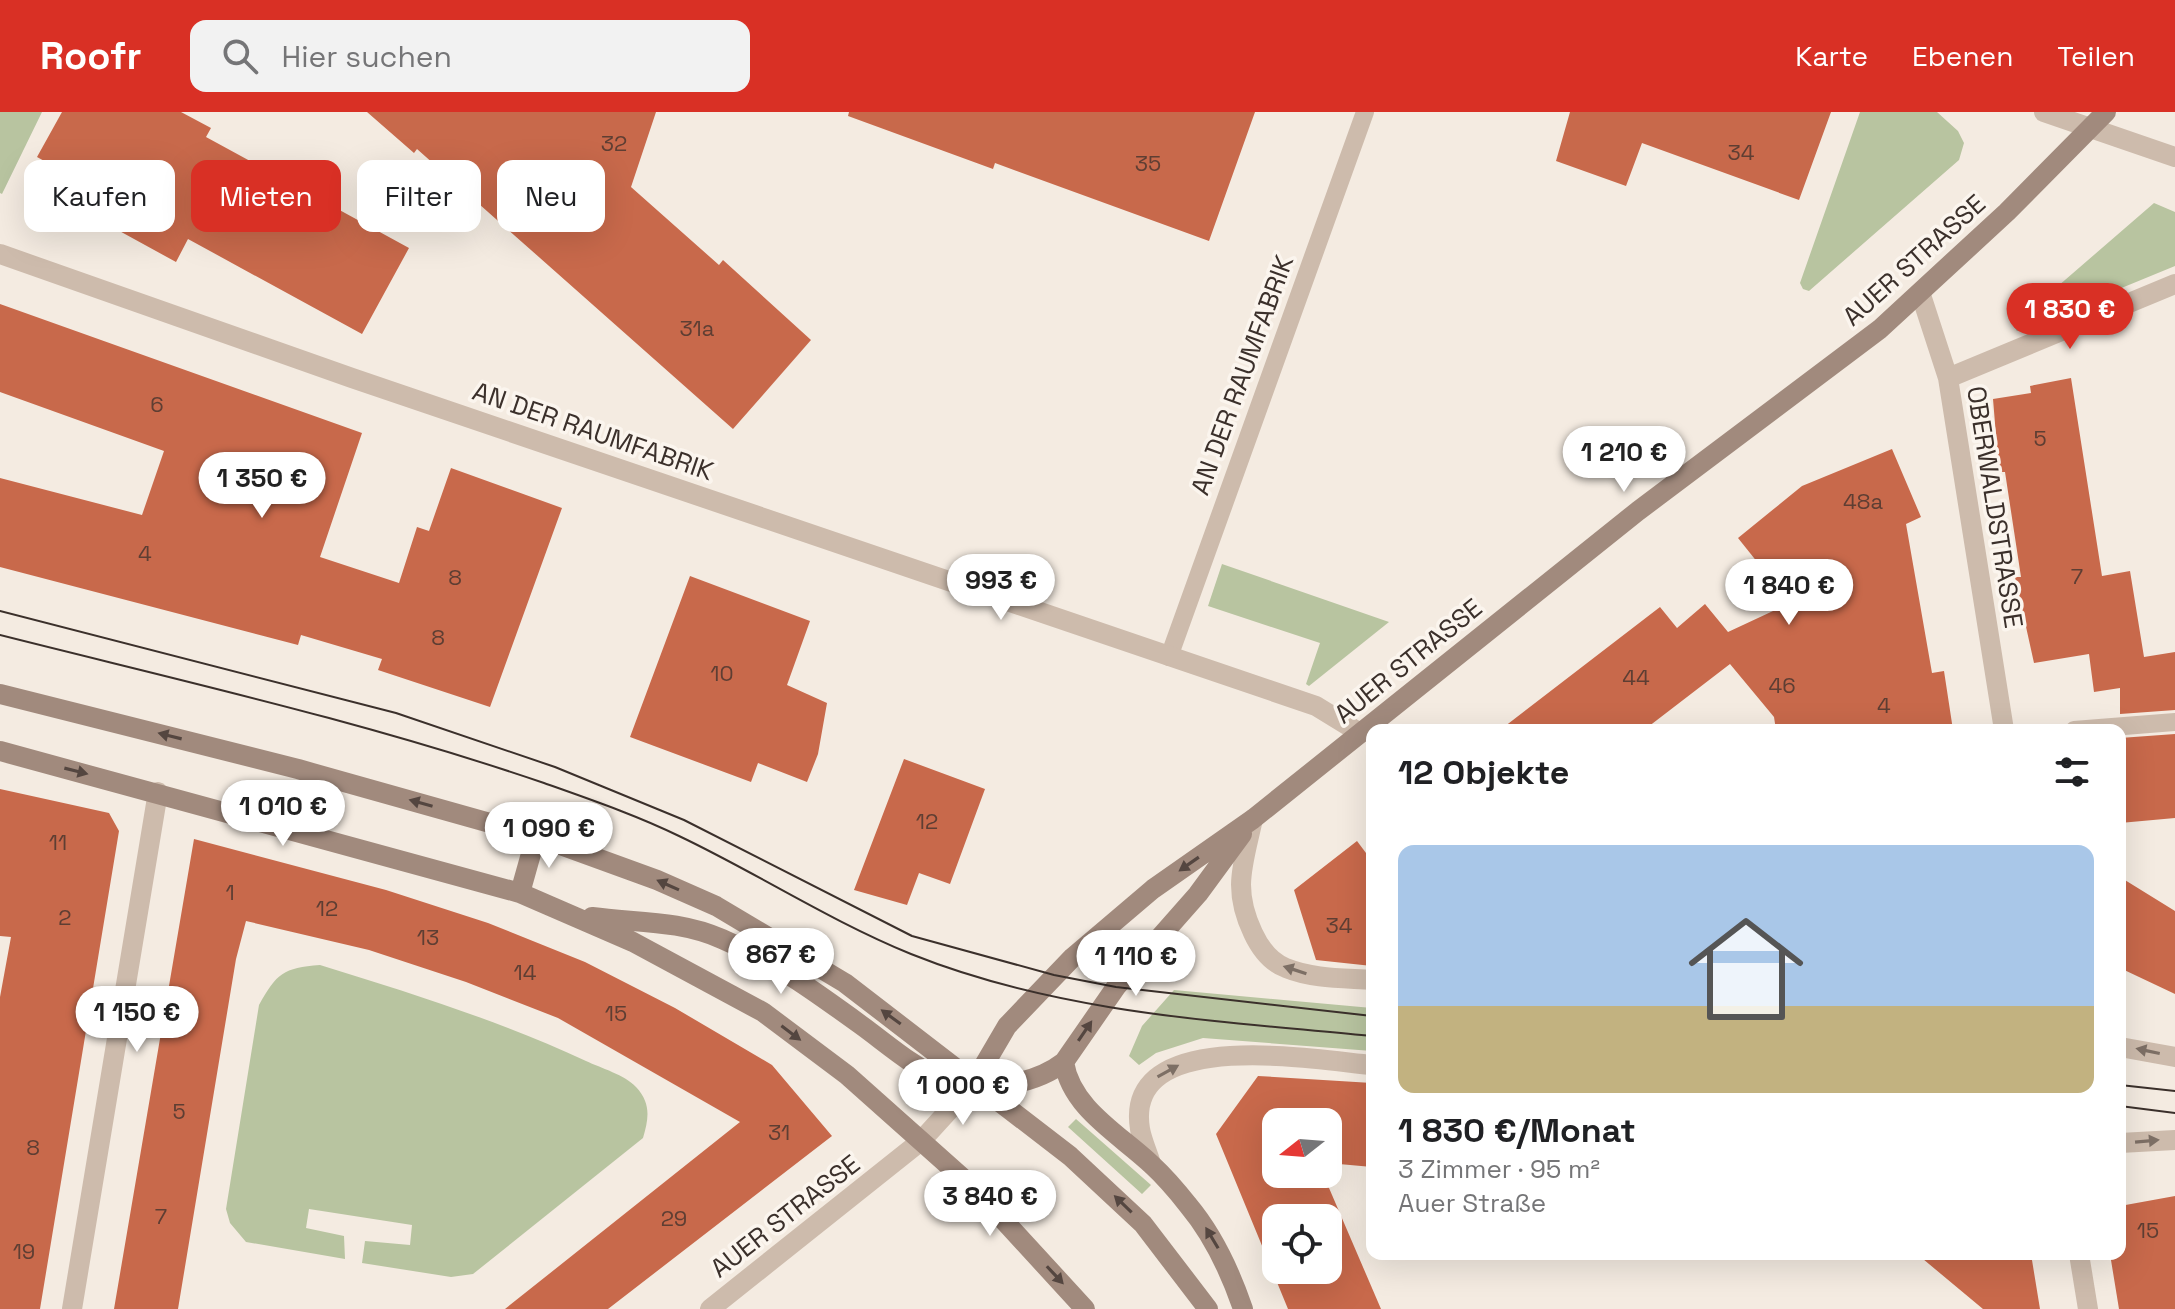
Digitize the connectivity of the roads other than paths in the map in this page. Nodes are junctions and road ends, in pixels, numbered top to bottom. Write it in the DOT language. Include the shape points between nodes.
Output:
graph roads {
  1 [pos="1365,112"];
  2 [pos="2044,112"];
  3 [pos="2106,112"];
  4 [pos="2090,129"];
  5 [pos="2175,157"];
  6 [pos="0,254"];
  7 [pos="2175,284"];
  8 [pos="1921,295"];
  9 [pos="1948,378"];
  10 [pos="1169,657"];
  11 [pos="0,694"];
  12 [pos="2175,722"];
  13 [pos="1371,724"];
  14 [pos="2003,724"];
  15 [pos="2126,726"];
  16 [pos="1366,728"];
  17 [pos="1360,733"];
  18 [pos="0,751"];
  19 [pos="158,792"];
  20 [pos="1253,819"];
  21 [pos="536,836"];
  22 [pos="520,893"];
  23 [pos="576,915"];
  24 [pos="1366,980"];
  25 [pos="2126,1048"];
  26 [pos="2175,1057"];
  27 [pos="1064,1062"];
  28 [pos="1366,1065"];
  29 [pos="973,1084"];
  30 [pos="2175,1140"];
  31 [pos="921,1141"];
  32 [pos="2126,1143"];
  33 [pos="1151,1164"];
  34 [pos="2080,1260"];
  35 [pos="72,1309"];
  36 [pos="710,1309"];
  37 [pos="1085,1309"];
  38 [pos="1208,1309"];
  39 [pos="1243,1309"];
  40 [pos="2088,1309"];
  1 -- 10 [label="lane, AN DER RAUMFABRIK"];
  2 -- 4 [label="street"];
  3 -- 4 [label="main road, AUER STRASSE"];
  4 -- 5 [label="street"];
  4 -- 8 [label="main road, AUER STRASSE"];
  6 -- 10 [label="street, AN DER RAUMFABRIK"];
  7 -- 9 [label="street"];
  8 -- 9 [label="street, OBERWALDSTRASSE"];
  8 -- 13 [label="main road, AUER STRASSE"];
  9 -- 14 [label="street, OBERWALDSTRASSE"];
  10 -- 17 [label="street, AN DER RAUMFABRIK" via="1316,706"];
  21 -- 11 [label="main road, one-way"];
  12 -- 15 [label="lane"];
  16 -- 17 [label="main road, AUER STRASSE"];
  17 -- 20 [label="main road, AUER STRASSE"];
  18 -- 19 [label="main road, one-way"];
  19 -- 22 [label="main road"];
  19 -- 35 [label="street"];
  24 -- 20 [label="street, one-way" via="1309,975 1283,967 1261,950 1240,904"];
  27 -- 20 [label="main road, one-way" via="1116,987 1198,894"];
  20 -- 29 [label="main road, AUER STRASSE, one-way" via="1153,889 1073,957 1007,1026"];
  21 -- 22 [label="main road"];
  29 -- 21 [label="main road, one-way" via="916,1035 775,939 657,880"];
  22 -- 23 [label="main road"];
  23 -- 29 [label="main road" via="663,922 722,939 770,962 943,1079"];
  23 -- 31 [label="main road, one-way" via="763,1012 847,1075"];
  26 -- 25 [label="street, one-way"];
  27 -- 29 [label="main road" via="1007,1086"];
  27 -- 33 [label="main road" via="1066,1077 1081,1100"];
  33 -- 28 [label="street, one-way" via="1139,1127 1152,1081 1165,1069 1233,1055"];
  29 -- 31 [label="street, AUER STRASSE"];
  38 -- 29 [label="main road, one-way" via="1116,1197"];
  32 -- 30 [label="street, one-way"];
  31 -- 36 [label="street, AUER STRASSE"];
  31 -- 37 [label="main road, one-way" via="975,1189"];
  39 -- 33 [label="main road, one-way" via="1209,1231"];
  34 -- 40 [label="street"];
}
